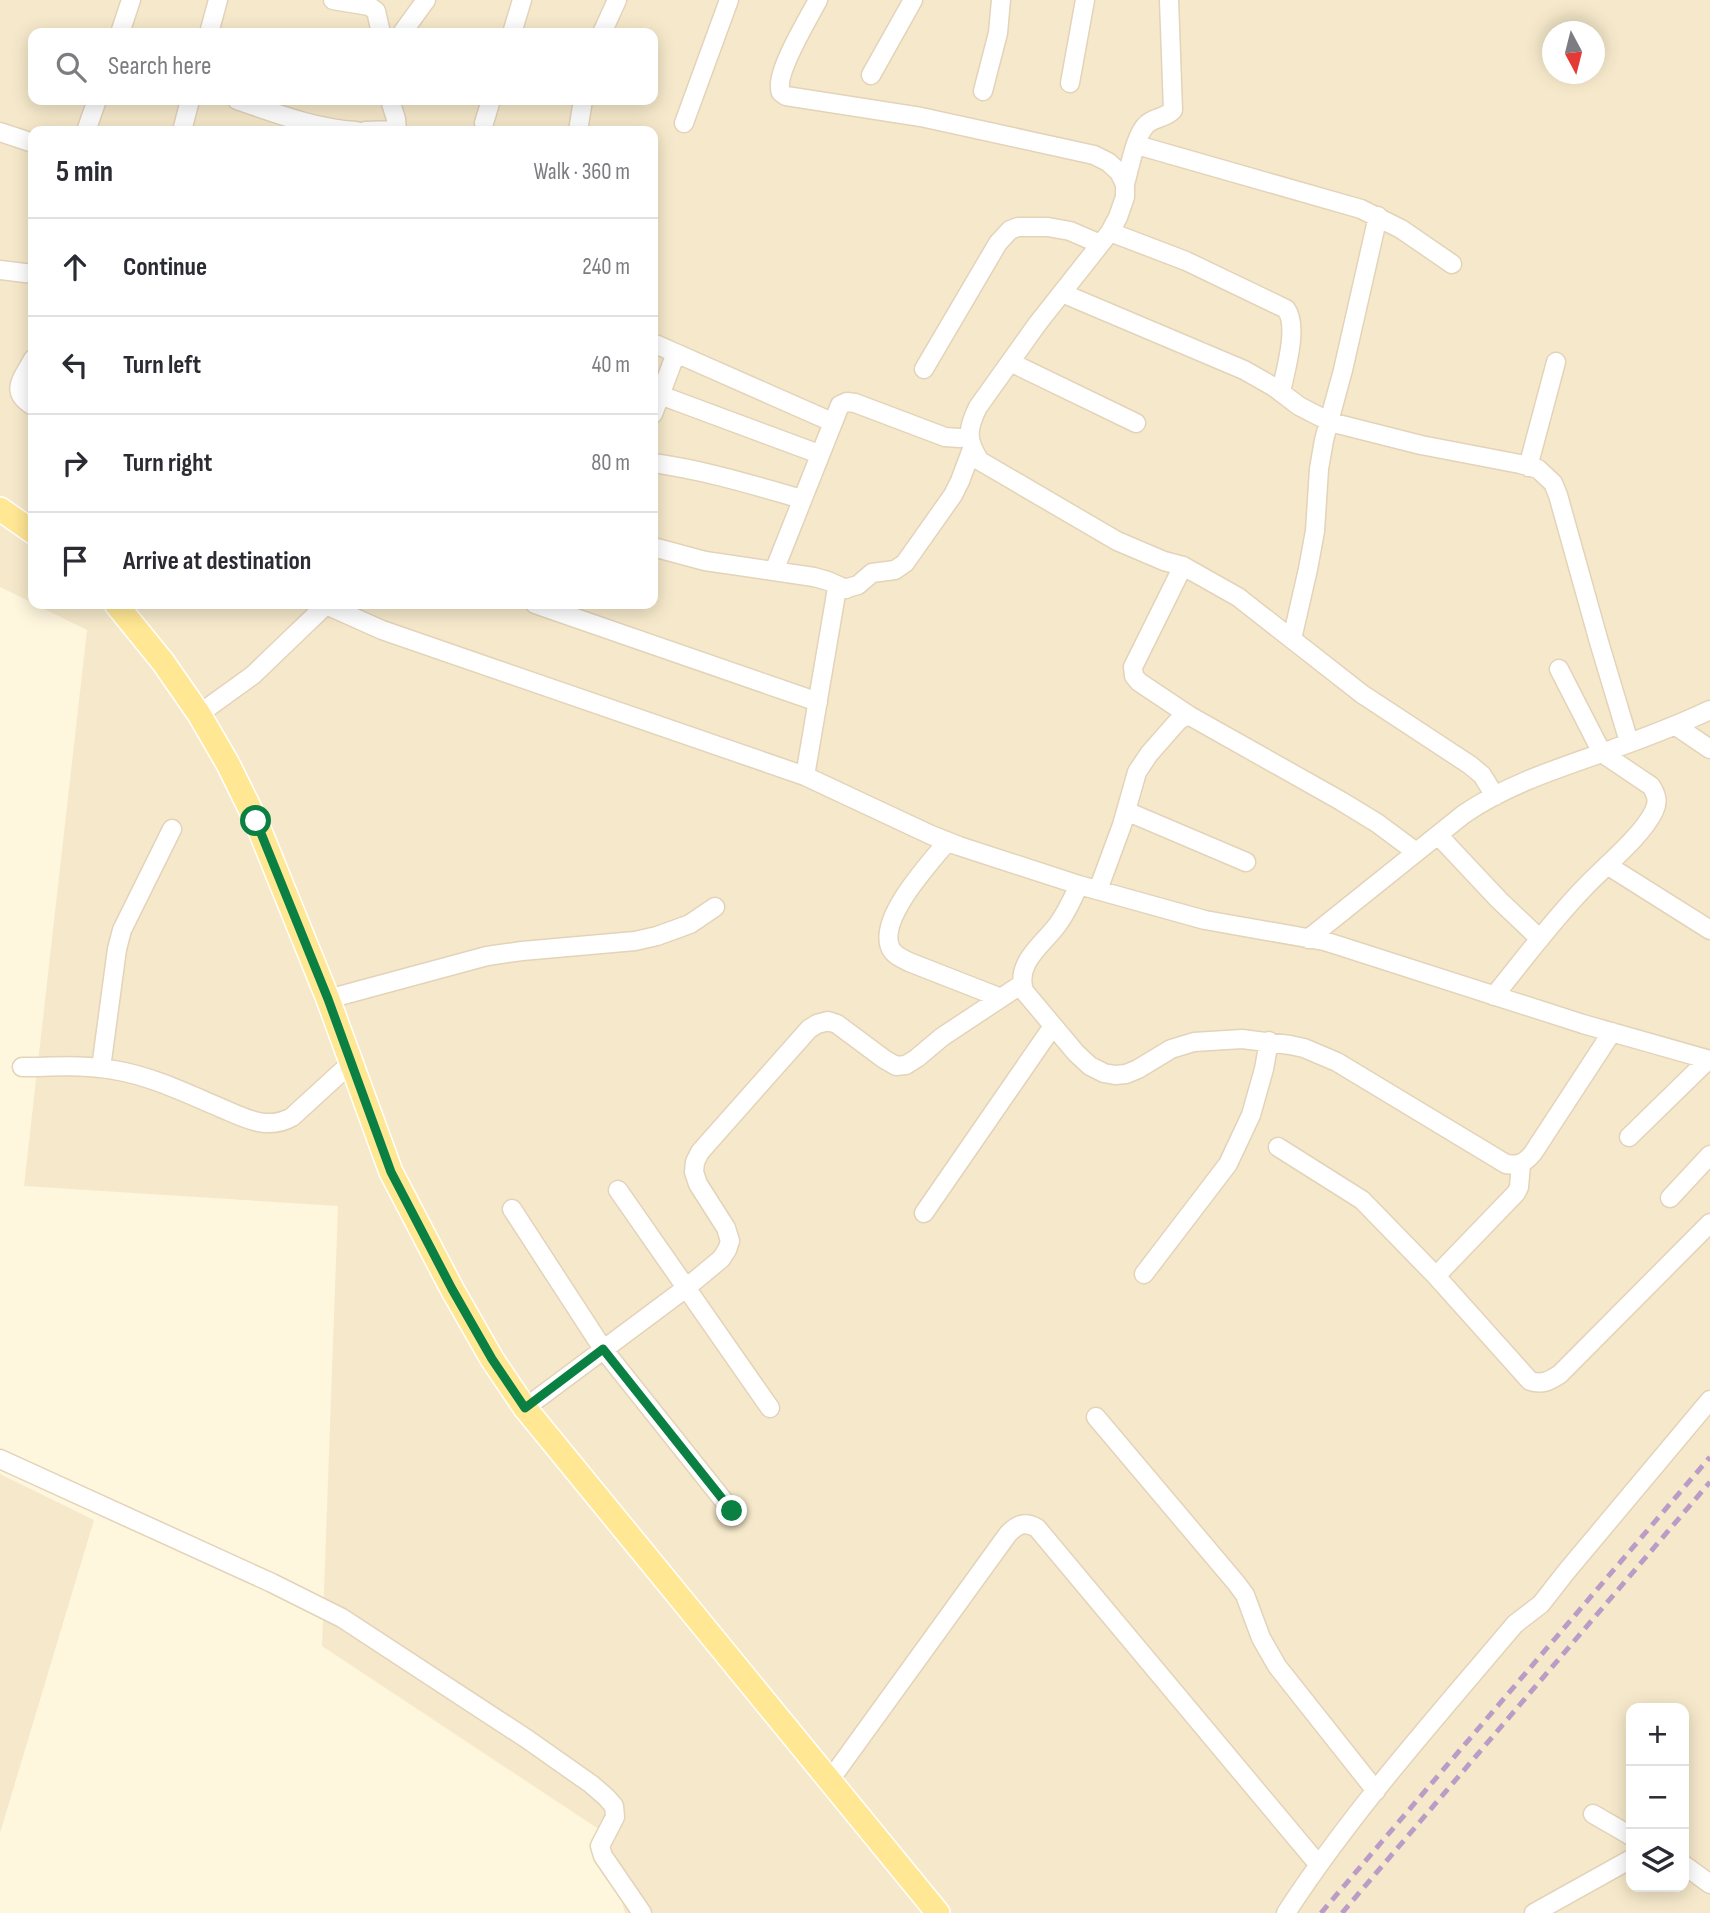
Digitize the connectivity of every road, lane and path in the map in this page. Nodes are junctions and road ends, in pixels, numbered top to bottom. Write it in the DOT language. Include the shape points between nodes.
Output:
graph roads {
  1 [pos="131,0"];
  2 [pos="219,0"];
  3 [pos="333,0"];
  4 [pos="426,0"];
  5 [pos="522,0"];
  6 [pos="617,0"];
  7 [pos="729,0"];
  8 [pos="818,0"];
  9 [pos="913,0"];
  10 [pos="1001,0"];
  11 [pos="1085,0"];
  12 [pos="1169,0"];
  13 [pos="377,6"];
  14 [pos="122,28"];
  15 [pos="211,28"];
  16 [pos="380,28"];
  17 [pos="406,28"];
  18 [pos="514,28"];
  19 [pos="604,28"];
  20 [pos="871,75"];
  21 [pos="1070,83"];
  22 [pos="983,91"];
  23 [pos="95,105"];
  24 [pos="190,105"];
  25 [pos="251,105"];
  26 [pos="392,105"];
  27 [pos="489,105"];
  28 [pos="582,105"];
  29 [pos="484,122"];
  30 [pos="684,123"];
  31 [pos="88,126"];
  32 [pos="183,126"];
  33 [pos="322,126"];
  34 [pos="397,126"];
  35 [pos="579,126"];
  36 [pos="0,132"];
  37 [pos="28,141"];
  38 [pos="1137,145"];
  39 [pos="1125,184"];
  40 [pos="1378,216"];
  41 [pos="1105,238"];
  42 [pos="1452,264"];
  43 [pos="0,270"];
  44 [pos="28,273"];
  45 [pos="1062,293"];
  46 [pos="658,344"];
  47 [pos="676,353"];
  48 [pos="1010,362"];
  49 [pos="1556,362"];
  50 [pos="28,369"];
  51 [pos="925,369"];
  52 [pos="1281,392"];
  53 [pos="660,395"];
  54 [pos="658,400"];
  55 [pos="28,403"];
  56 [pos="832,422"];
  57 [pos="1330,422"];
  58 [pos="1136,423"];
  59 [pos="970,442"];
  60 [pos="820,454"];
  61 [pos="658,464"];
  62 [pos="1528,467"];
  63 [pos="802,499"];
  64 [pos="0,509"];
  65 [pos="28,529"];
  66 [pos="658,548"];
  67 [pos="1183,566"];
  68 [pos="774,570"];
  69 [pos="846,589"];
  70 [pos="123,609"];
  71 [pos="322,609"];
  72 [pos="338,609"];
  73 [pos="549,609"];
  74 [pos="1292,639"];
  75 [pos="1559,669"];
  76 [pos="818,702"];
  77 [pos="1710,710"];
  78 [pos="199,714"];
  79 [pos="1190,716"];
  80 [pos="1675,726"];
  81 [pos="1629,742"];
  82 [pos="1710,749"];
  83 [pos="1602,753"];
  84 [pos="804,776"];
  85 [pos="1495,796"];
  86 [pos="1126,811"];
  87 [pos="172,829"];
  88 [pos="1438,835"];
  89 [pos="947,842"];
  90 [pos="1416,852"];
  91 [pos="1246,862"];
  92 [pos="1607,865"];
  93 [pos="1079,884"];
  94 [pos="1098,890"];
  95 [pos="715,907"];
  96 [pos="1710,930"];
  97 [pos="1308,939"];
  98 [pos="1540,939"];
  99 [pos="1022,984"];
  100 [pos="1494,996"];
  101 [pos="1001,998"];
  102 [pos="328,999"];
  103 [pos="1054,1026"];
  104 [pos="1612,1032"];
  105 [pos="1269,1041"];
  106 [pos="1709,1060"];
  107 [pos="351,1063"];
  108 [pos="22,1067"];
  109 [pos="102,1068"];
  110 [pos="1629,1137"];
  111 [pos="1278,1147"];
  112 [pos="1710,1155"];
  113 [pos="1521,1164"];
  114 [pos="618,1190"];
  115 [pos="1671,1198"];
  116 [pos="512,1209"];
  117 [pos="924,1213"];
  118 [pos="1710,1223"];
  119 [pos="1144,1274"];
  120 [pos="1436,1276"];
  121 [pos="686,1288"];
  122 [pos="603,1349"];
  123 [pos="1710,1401"];
  124 [pos="525,1408"];
  125 [pos="770,1408"];
  126 [pos="1096,1418"];
  127 [pos="0,1459"];
  128 [pos="732,1511"];
  129 [pos="830,1780"];
  130 [pos="1376,1791"];
  131 [pos="1593,1814"];
  132 [pos="1626,1833"];
  133 [pos="1626,1862"];
  134 [pos="1318,1864"];
  135 [pos="1689,1869"];
  136 [pos="1710,1884"];
  137 [pos="642,1913"];
  138 [pos="938,1913"];
  139 [pos="1286,1913"];
  140 [pos="1534,1913"];
  1 -- 14 [label="street"];
  2 -- 15 [label="street"];
  3 -- 13 [label="street"];
  4 -- 17 [label="street"];
  5 -- 18 [label="street"];
  6 -- 19 [label="street"];
  7 -- 30 [label="street"];
  8 -- 39 [label="street" via="785,66 780,88 786,96 921,117 1094,155 1119,172"];
  9 -- 20 [label="street"];
  10 -- 22 [label="street"];
  11 -- 21 [label="street"];
  12 -- 38 [label="street" via="1173,110 1146,125"];
  13 -- 16 [label="street"];
  23 -- 31 [label="street"];
  24 -- 32 [label="street"];
  25 -- 33 [label="street"];
  26 -- 34 [label="street"];
  27 -- 29 [label="street"];
  28 -- 35 [label="street"];
  36 -- 37 [label="street"];
  38 -- 39 [label="street"];
  38 -- 40 [label="street"];
  39 -- 41 [label="street" via="1125,197"];
  40 -- 42 [label="street"];
  40 -- 57 [label="street"];
  41 -- 45 [label="street"];
  41 -- 51 [label="street" via="1061,228 1010,230"];
  41 -- 52 [label="street" via="1186,261 1286,309 1292,331"];
  43 -- 44 [label="street"];
  45 -- 48 [label="street"];
  45 -- 52 [label="street" via="1244,370"];
  46 -- 47 [label="street"];
  47 -- 53 [label="street"];
  47 -- 56 [label="street"];
  48 -- 58 [label="street"];
  48 -- 59 [label="street" via="978,407 971,421"];
  49 -- 62 [label="street"];
  50 -- 55 [label="street" via="19,394"];
  52 -- 57 [label="street"];
  53 -- 54 [label="street"];
  53 -- 60 [label="street"];
  56 -- 59 [label="street" via="840,405 855,403"];
  56 -- 60 [label="street"];
  57 -- 62 [label="street"];
  57 -- 74 [label="street" via="1319,469 1315,531"];
  59 -- 67 [label="street" via="980,461 1117,541"];
  59 -- 69 [label="street" via="953,495 905,563 895,570 873,573"];
  60 -- 63 [label="street"];
  61 -- 63 [label="street"];
  62 -- 81 [label="street" via="1547,475 1558,495"];
  63 -- 68 [label="street"];
  64 -- 65 [label="main road"];
  66 -- 68 [label="street" via="705,561"];
  67 -- 74 [label="street" via="1238,597"];
  67 -- 79 [label="street" via="1133,667 1139,682"];
  68 -- 69 [label="street"];
  69 -- 76 [label="street" via="836,594"];
  70 -- 78 [label="main road"];
  71 -- 78 [label="street" via="253,675"];
  72 -- 84 [label="street" via="382,630"];
  73 -- 76 [label="street"];
  74 -- 85 [label="street" via="1362,694 1470,765"];
  75 -- 83 [label="street"];
  76 -- 84 [label="street"];
  77 -- 80 [label="street"];
  78 -- 102 [label="main road" via="256,821"];
  79 -- 86 [label="street" via="1178,721 1137,772"];
  79 -- 90 [label="street" via="1341,801"];
  80 -- 81 [label="street"];
  80 -- 82 [label="street"];
  81 -- 83 [label="street"];
  83 -- 85 [label="street"];
  83 -- 92 [label="street" via="1651,786 1657,802 1643,827"];
  84 -- 89 [label="street"];
  85 -- 88 [label="street"];
  86 -- 91 [label="street"];
  86 -- 94 [label="street"];
  87 -- 109 [label="street" via="122,930"];
  88 -- 90 [label="street"];
  88 -- 98 [label="street"];
  89 -- 93 [label="street"];
  89 -- 101 [label="street" via="904,895 892,923 890,948 909,962"];
  90 -- 97 [label="street"];
  92 -- 96 [label="street"];
  92 -- 98 [label="street"];
  93 -- 94 [label="street"];
  93 -- 99 [label="street" via="1058,924 1024,966"];
  94 -- 97 [label="street" via="1205,920"];
  95 -- 102 [label="street" via="690,925 657,936 488,956"];
  97 -- 100 [label="street"];
  98 -- 100 [label="street"];
  99 -- 101 [label="street"];
  99 -- 103 [label="street"];
  100 -- 104 [label="street"];
  101 -- 121 [label="street" via="906,1065 896,1066 884,1059 837,1024 828,1021 809,1029 695,1162 698,1184 730,1241 721,1259"];
  102 -- 107 [label="main road"];
  103 -- 105 [label="street" via="1090,1066 1115,1075 1194,1042"];
  103 -- 117 [label="street"];
  104 -- 106 [label="street"];
  104 -- 113 [label="street" via="1533,1153"];
  105 -- 113 [label="street" via="1304,1048 1337,1062 1506,1164"];
  105 -- 119 [label="street" via="1251,1115 1228,1164"];
  106 -- 110 [label="street"];
  107 -- 109 [label="street" via="292,1116 270,1125 133,1074"];
  107 -- 124 [label="main road" via="391,1172 452,1289"];
  108 -- 109 [label="street"];
  111 -- 120 [label="street" via="1362,1200"];
  112 -- 115 [label="street"];
  113 -- 120 [label="street" via="1516,1193"];
  114 -- 121 [label="street"];
  116 -- 122 [label="street"];
  118 -- 120 [label="street" via="1560,1374 1540,1384 1530,1381"];
  121 -- 122 [label="street"];
  121 -- 125 [label="street"];
  122 -- 124 [label="street"];
  122 -- 128 [label="street"];
  123 -- 130 [label="street" via="1541,1604 1515,1623"];
  124 -- 129 [label="main road"];
  126 -- 130 [label="street" via="1237,1584 1278,1666"];
  127 -- 137 [label="street" via="342,1618 591,1784 614,1806 615,1817 600,1846 603,1856"];
  129 -- 134 [label="street" via="1008,1534 1023,1523 1031,1524"];
  129 -- 138 [label="main road"];
  130 -- 134 [label="street"];
  131 -- 132 [label="street"];
  133 -- 140 [label="street"];
  134 -- 139 [label="street"];
  135 -- 136 [label="street"];
}
